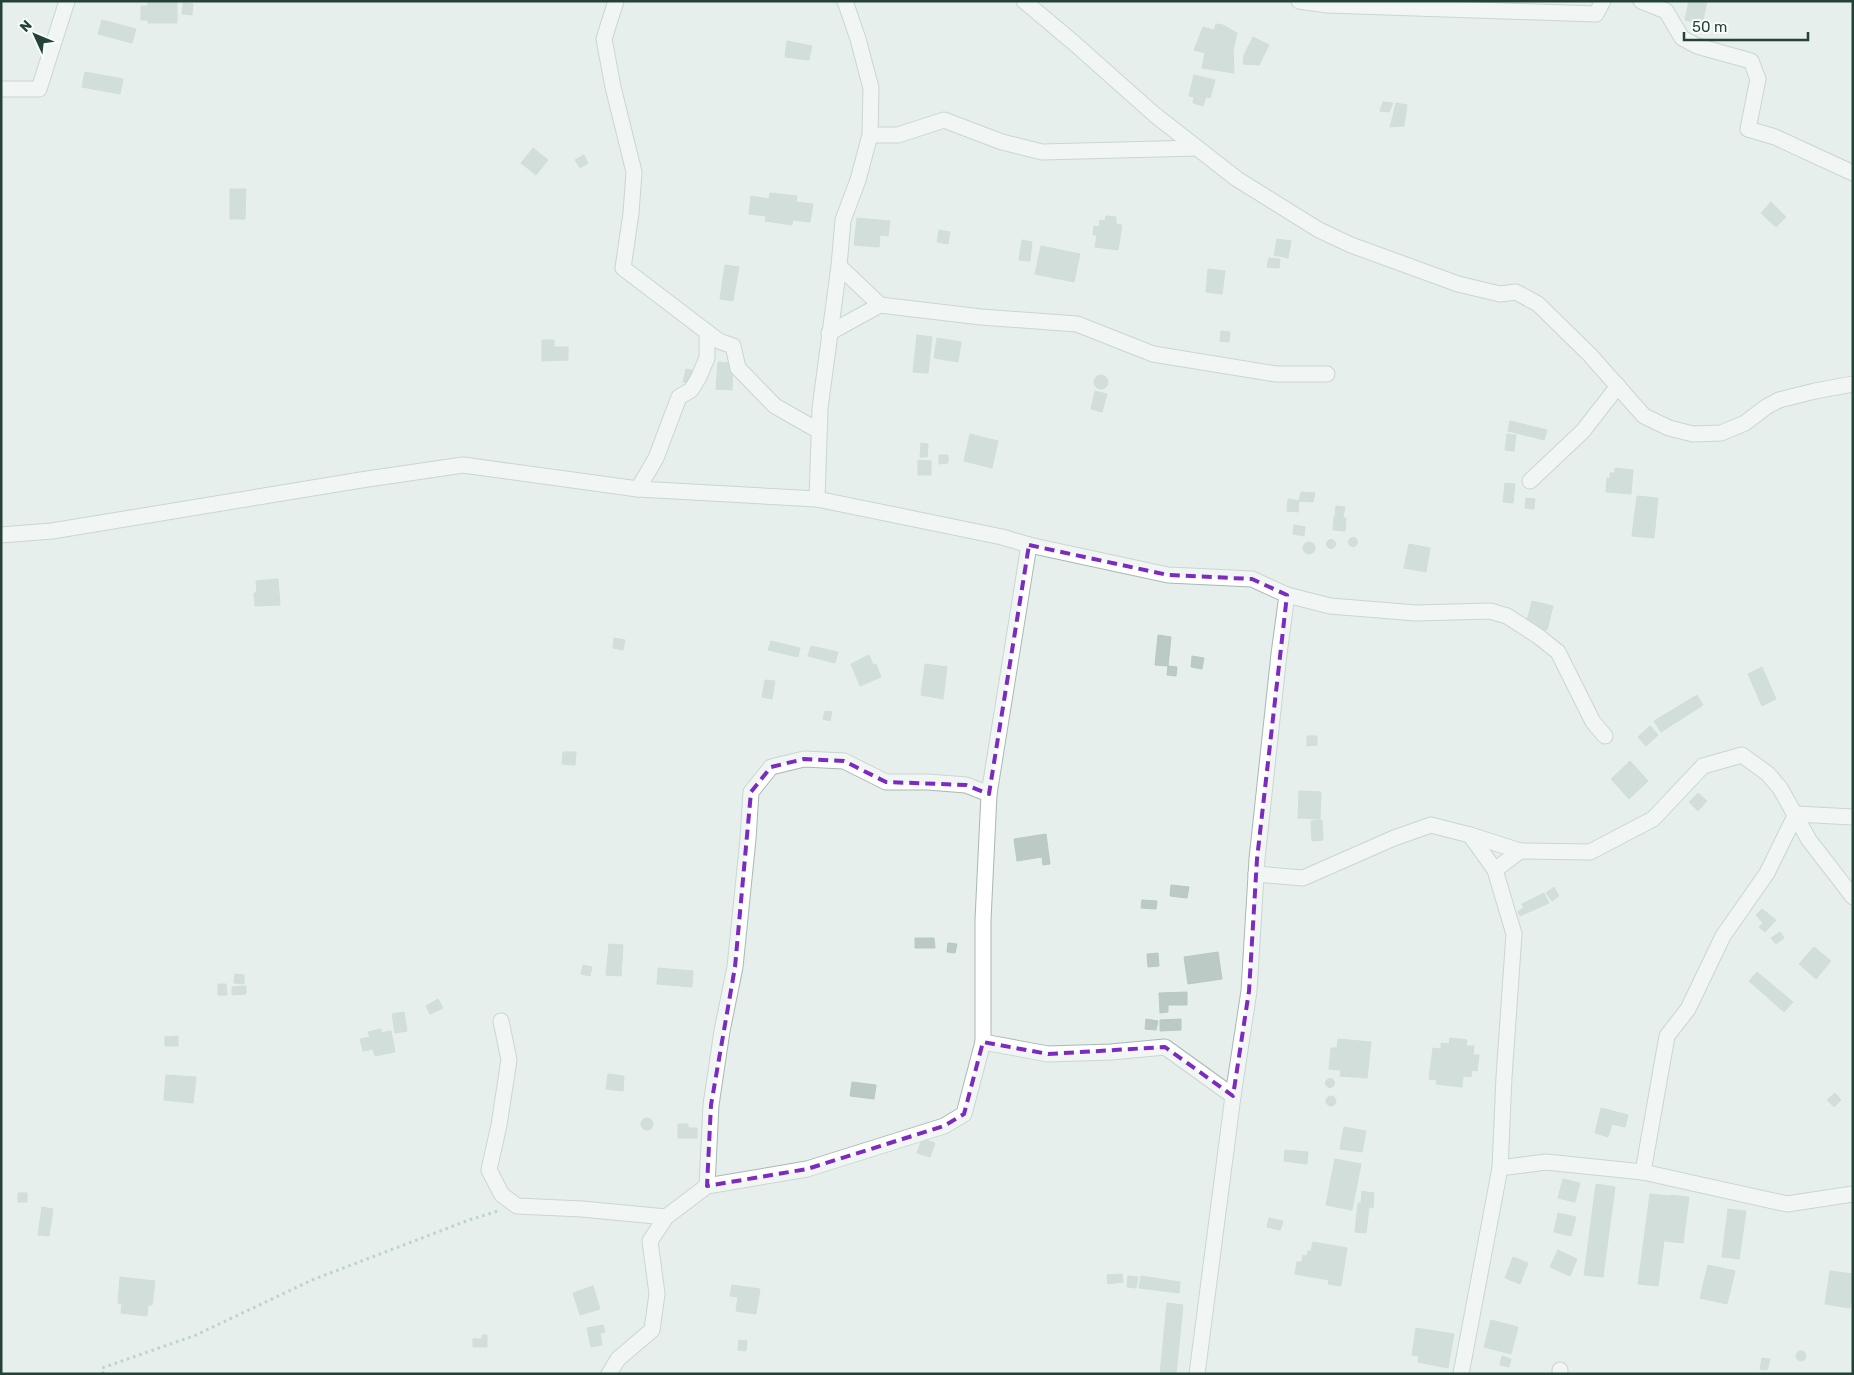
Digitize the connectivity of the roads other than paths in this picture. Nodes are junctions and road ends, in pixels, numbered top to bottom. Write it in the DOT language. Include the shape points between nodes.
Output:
graph roads {
  1 [pos="67,1"];
  2 [pos="616,1"];
  3 [pos="845,1"];
  4 [pos="1024,1"];
  5 [pos="1299,1"];
  6 [pos="1604,1"];
  7 [pos="1641,1"];
  8 [pos="1,89"];
  9 [pos="870,135"];
  10 [pos="1197,148"];
  11 [pos="1853,174"];
  12 [pos="839,266"];
  13 [pos="880,305"];
  14 [pos="706,332"];
  15 [pos="829,333"];
  16 [pos="1327,374"];
  17 [pos="1853,384"];
  18 [pos="1618,386"];
  19 [pos="819,430"];
  20 [pos="1530,482"];
  21 [pos="638,489"];
  22 [pos="817,499"];
  23 [pos="1,535"];
  24 [pos="1029,545"];
  25 [pos="1287,595"];
  26 [pos="1605,736"];
  27 [pos="989,794"];
  28 [pos="1796,814"];
  29 [pos="1853,817"];
  30 [pos="1470,835"];
  31 [pos="1520,851"];
  32 [pos="1495,870"];
  33 [pos="1256,874"];
  34 [pos="1853,897"];
  35 [pos="501,1021"];
  36 [pos="983,1042"];
  37 [pos="1232,1096"];
  38 [pos="1500,1168"];
  39 [pos="1642,1172"];
  40 [pos="707,1186"];
  41 [pos="1853,1194"];
  42 [pos="666,1218"];
  43 [pos="609,1374"];
  44 [pos="1197,1374"];
  45 [pos="1461,1374"];
  1 -- 8 [label="street" via="39,89"];
  2 -- 14 [label="street" via="604,39 634,172 623,268"];
  3 -- 9 [label="street" via="871,88"];
  4 -- 10 [label="street"];
  5 -- 6 [label="street" via="1327,5 1596,14"];
  7 -- 11 [label="street" via="1666,11 1682,38 1697,46 1751,61 1758,79 1748,129"];
  9 -- 10 [label="street" via="898,135 944,120 1002,142 1042,152"];
  9 -- 12 [label="street" via="843,220"];
  10 -- 18 [label="street" via="1237,179 1319,230 1351,245 1458,284 1500,294 1516,292 1529,298"];
  12 -- 13 [label="street"];
  12 -- 15 [label="street"];
  13 -- 15 [label="street"];
  13 -- 16 [label="street" via="1077,324 1153,354 1276,374"];
  14 -- 19 [label="street" via="733,346 738,368 775,406"];
  14 -- 21 [label="street" via="707,358 698,379 691,390 680,397 656,458"];
  15 -- 19 [label="street"];
  17 -- 18 [label="street" via="1780,400 1745,423 1721,433 1693,434 1644,416"];
  18 -- 20 [label="street" via="1583,431"];
  19 -- 22 [label="street"];
  21 -- 22 [label="street"];
  21 -- 23 [label="street" via="463,465 52,531"];
  22 -- 24 [label="street"];
  24 -- 25 [label="street" via="1168,575 1252,579"];
  24 -- 27 [label="street"];
  25 -- 26 [label="street" via="1330,606 1416,613 1490,611 1507,616 1558,652 1593,722"];
  25 -- 33 [label="street"];
  27 -- 36 [label="street" via="983,920"];
  27 -- 40 [label="street" via="966,785 886,782 844,762 804,759 771,767 751,792 735,967 711,1105"];
  28 -- 29 [label="street"];
  28 -- 31 [label="street" via="1768,774 1742,755 1703,766 1653,819 1590,852"];
  28 -- 34 [label="street" via="1809,840"];
  28 -- 39 [label="street" via="1767,874 1723,936 1688,1009 1668,1036"];
  30 -- 31 [label="street"];
  30 -- 32 [label="street"];
  30 -- 33 [label="street" via="1431,825 1303,878"];
  31 -- 32 [label="street"];
  32 -- 38 [label="street" via="1514,934"];
  33 -- 37 [label="street" via="1248,991"];
  35 -- 42 [label="street" via="509,1060 500,1125 489,1170 502,1195 518,1206"];
  36 -- 37 [label="street" via="1048,1054 1165,1047"];
  36 -- 40 [label="street" via="964,1114 944,1126 808,1168"];
  37 -- 44 [label="street"];
  38 -- 39 [label="street" via="1546,1162"];
  38 -- 45 [label="street"];
  39 -- 41 [label="street" via="1787,1204"];
  40 -- 42 [label="street"];
  42 -- 43 [label="street" via="650,1241 656,1294 652,1330 618,1359"];
}
